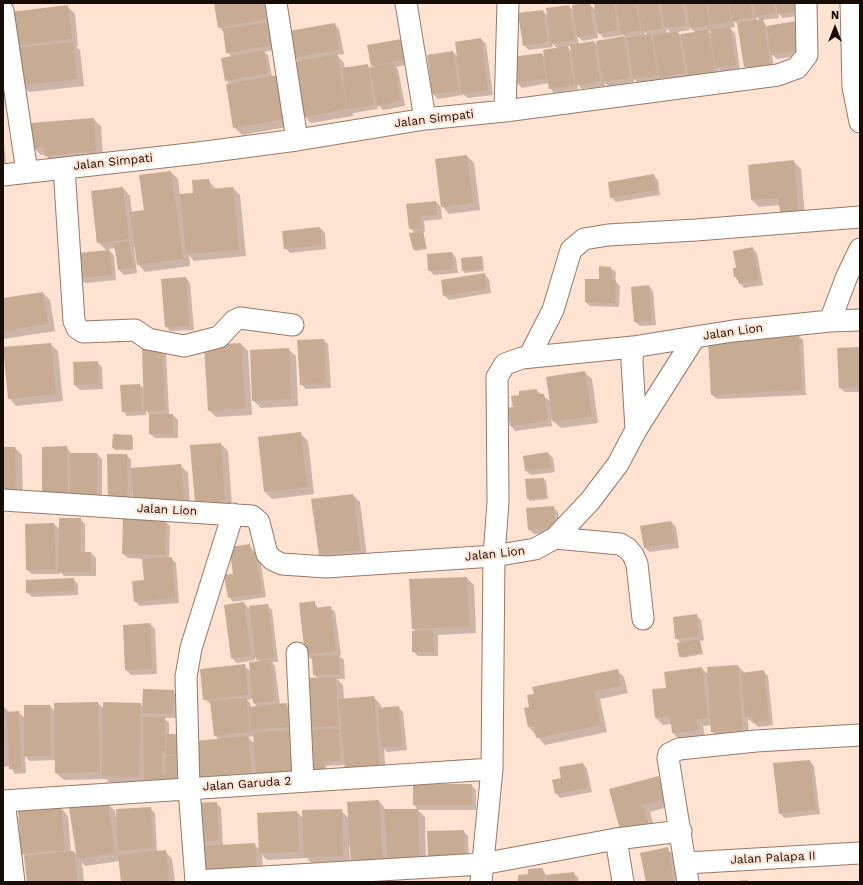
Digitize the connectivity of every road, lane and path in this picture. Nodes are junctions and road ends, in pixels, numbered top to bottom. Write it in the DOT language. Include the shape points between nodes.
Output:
graph roads {
  1 [pos="276,3"];
  2 [pos="406,3"];
  3 [pos="508,3"];
  4 [pos="806,3"];
  5 [pos="851,3"];
  6 [pos="3,10"];
  7 [pos="505,111"];
  8 [pos="425,119"];
  9 [pos="860,122"];
  10 [pos="297,140"];
  11 [pos="64,168"];
  12 [pos="27,172"];
  13 [pos="3,175"];
  14 [pos="860,217"];
  15 [pos="860,249"];
  16 [pos="860,320"];
  17 [pos="830,321"];
  18 [pos="293,325"];
  19 [pos="695,337"];
  20 [pos="633,348"];
  21 [pos="529,357"];
  22 [pos="636,430"];
  23 [pos="3,500"];
  24 [pos="233,514"];
  25 [pos="555,538"];
  26 [pos="494,556"];
  27 [pos="643,619"];
  28 [pos="297,653"];
  29 [pos="860,735"];
  30 [pos="492,769"];
  31 [pos="303,780"];
  32 [pos="190,788"];
  33 [pos="4,801"];
  34 [pos="681,831"];
  35 [pos="616,839"];
  36 [pos="860,853"];
  37 [pos="482,873"];
  38 [pos="687,873"];
  39 [pos="422,875"];
  40 [pos="196,881"];
  41 [pos="14,882"];
  42 [pos="623,882"];
  1 -- 10 [label="street"];
  2 -- 8 [label="street"];
  3 -- 7 [label="street"];
  4 -- 7 [label="street, Jalan Simpati" via="807,55 797,68 778,75"];
  5 -- 9 [label="street" via="853,87"];
  6 -- 12 [label="street"];
  7 -- 8 [label="street, Jalan Simpati"];
  8 -- 10 [label="street, Jalan Simpati"];
  10 -- 11 [label="street, Jalan Simpati"];
  11 -- 12 [label="street, Jalan Simpati"];
  11 -- 18 [label="street" via="74,321 77,328 83,332 135,330 148,338 184,346 219,337 240,318"];
  12 -- 13 [label="street, Jalan Simpati"];
  14 -- 21 [label="street" via="608,235 584,239 571,250 553,310"];
  15 -- 17 [label="street"];
  16 -- 17 [label="street, Jalan Lion"];
  17 -- 19 [label="street, Jalan Lion"];
  19 -- 20 [label="street"];
  19 -- 22 [label="street, Jalan Lion"];
  20 -- 21 [label="street"];
  20 -- 22 [label="street"];
  21 -- 26 [label="street" via="505,364 497,377 498,502"];
  22 -- 25 [label="street, Jalan Lion" via="618,464 590,501"];
  23 -- 24 [label="street, Jalan Lion"];
  24 -- 26 [label="street, Jalan Lion" via="257,518 267,554 272,560 282,564 326,567"];
  24 -- 32 [label="street" via="191,648 186,677"];
  25 -- 26 [label="street, Jalan Lion" via="535,549"];
  25 -- 27 [label="street" via="620,544 628,549 637,564"];
  26 -- 30 [label="street"];
  28 -- 31 [label="street"];
  29 -- 34 [label="street" via="756,741 672,751 668,758"];
  30 -- 31 [label="street, Jalan Garuda 2"];
  30 -- 37 [label="street"];
  31 -- 32 [label="street, Jalan Garuda 2"];
  32 -- 33 [label="street, Jalan Garuda 2"];
  32 -- 40 [label="street"];
  33 -- 41 [label="street"];
  34 -- 35 [label="street"];
  34 -- 38 [label="street"];
  35 -- 37 [label="street"];
  35 -- 42 [label="street"];
  36 -- 38 [label="street, Jalan Palapa II"];
  37 -- 39 [label="street"];
  39 -- 40 [label="street"];
}
